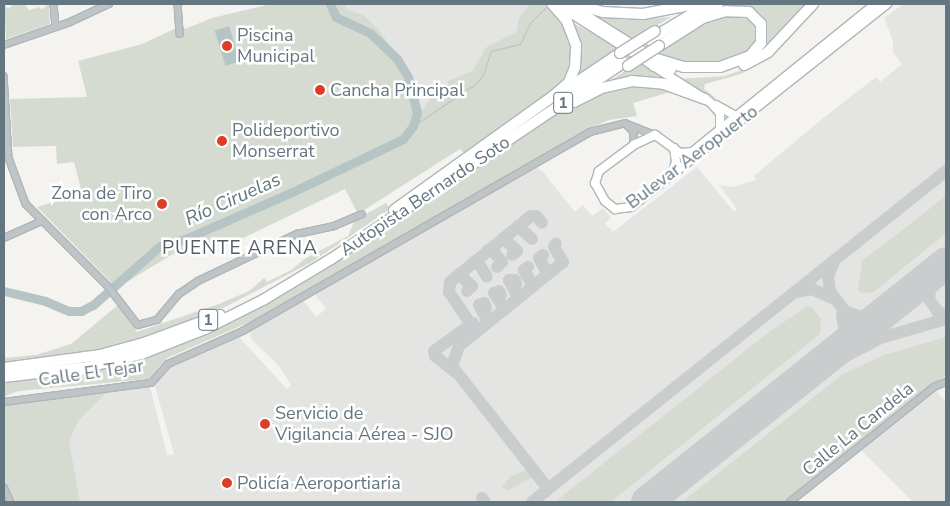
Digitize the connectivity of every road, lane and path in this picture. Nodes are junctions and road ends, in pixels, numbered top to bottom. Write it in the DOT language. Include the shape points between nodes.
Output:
graph roads {
  1 [pos="54,4"];
  2 [pos="108,4"];
  3 [pos="178,4"];
  4 [pos="554,4"];
  5 [pos="568,4"];
  6 [pos="575,4"];
  7 [pos="695,4"];
  8 [pos="699,4"];
  9 [pos="714,4"];
  10 [pos="725,4"];
  11 [pos="813,4"];
  12 [pos="875,4"];
  13 [pos="887,4"];
  14 [pos="703,18"];
  15 [pos="56,27"];
  16 [pos="180,34"];
  17 [pos="654,40"];
  18 [pos="4,45"];
  19 [pos="623,60"];
  20 [pos="654,62"];
  21 [pos="4,76"];
  22 [pos="705,99"];
  23 [pos="566,106"];
  24 [pos="736,116"];
  25 [pos="625,123"];
  26 [pos="720,129"];
  27 [pos="655,135"];
  28 [pos="500,142"];
  29 [pos="634,145"];
  30 [pos="674,148"];
  31 [pos="6,157"];
  32 [pos="671,176"];
  33 [pos="389,213"];
  34 [pos="362,214"];
  35 [pos="42,221"];
  36 [pos="4,238"];
  37 [pos="4,368"];
  38 [pos="4,377"];
  39 [pos="946,382"];
  40 [pos="4,402"];
  41 [pos="4,487"];
  42 [pos="11,502"];
  43 [pos="790,502"];
  1 -- 15 [label="street"];
  2 -- 15 [label="street"];
  3 -- 16 [label="street"];
  4 -- 20 [label="street"];
  4 -- 33 [label="highway" via="567,21 576,45 575,67 568,82"];
  5 -- 20 [label="street"];
  6 -- 7 [label="highway" via="603,12 643,14"];
  8 -- 17 [label="highway, Autopista Bernardo Soto / 1"];
  9 -- 17 [label="highway, Autopista Bernardo Soto / 1"];
  10 -- 14 [label="highway, Autopista Bernardo Soto / 1"];
  11 -- 20 [label="highway" via="768,52 740,67 701,74"];
  12 -- 24 [label="street, Bulevar Aeropuerto"];
  13 -- 32 [label="street, Bulevar Aeropuerto"];
  14 -- 17 [label="highway, Autopista Bernardo Soto / 1"];
  14 -- 20 [label="highway" via="726,10 749,12 761,24 761,43 750,56 720,67 684,67"];
  15 -- 18 [label="street"];
  17 -- 19 [label="highway, Autopista Bernardo Soto / 1"];
  19 -- 23 [label="highway, Autopista Bernardo Soto / 1"];
  19 -- 28 [label="highway, Autopista Bernardo Soto / 1"];
  20 -- 22 [label="street"];
  21 -- 31 [label="street"];
  22 -- 23 [label="highway" via="664,84 632,81 602,88"];
  22 -- 24 [label="street"];
  22 -- 26 [label="street" via="720,113"];
  23 -- 28 [label="highway, 1"];
  24 -- 26 [label="street, Bulevar Aeropuerto"];
  25 -- 27 [label="street"];
  25 -- 29 [label="street" via="634,132"];
  25 -- 40 [label="street, Calle El Tejar" via="590,132 552,152 243,331 168,364 151,383"];
  26 -- 30 [label="street, Bulevar Aeropuerto" via="692,152 683,154"];
  27 -- 29 [label="street, Bulevar Aeropuerto"];
  27 -- 30 [label="street, Bulevar Aeropuerto"];
  28 -- 33 [label="highway, Autopista Bernardo Soto / 1"];
  28 -- 38 [label="highway, Autopista Bernardo Soto / 1" via="290,285 205,329 157,349 112,362"];
  29 -- 32 [label="street, Bulevar Aeropuerto" via="599,171 595,178 598,189 611,207 623,210 631,207"];
  30 -- 32 [label="street" via="676,162"];
  31 -- 35 [label="street" via="26,204"];
  33 -- 37 [label="highway, Autopista Bernardo Soto / 1" via="282,283 197,324 100,355"];
  34 -- 35 [label="street" via="334,226 297,234 198,281 179,294 149,324 136,324 108,286"];
  35 -- 36 [label="street"];
  39 -- 43 [label="street, Calle La Candela" via="934,387"];
  41 -- 42 [label="street"];
}
